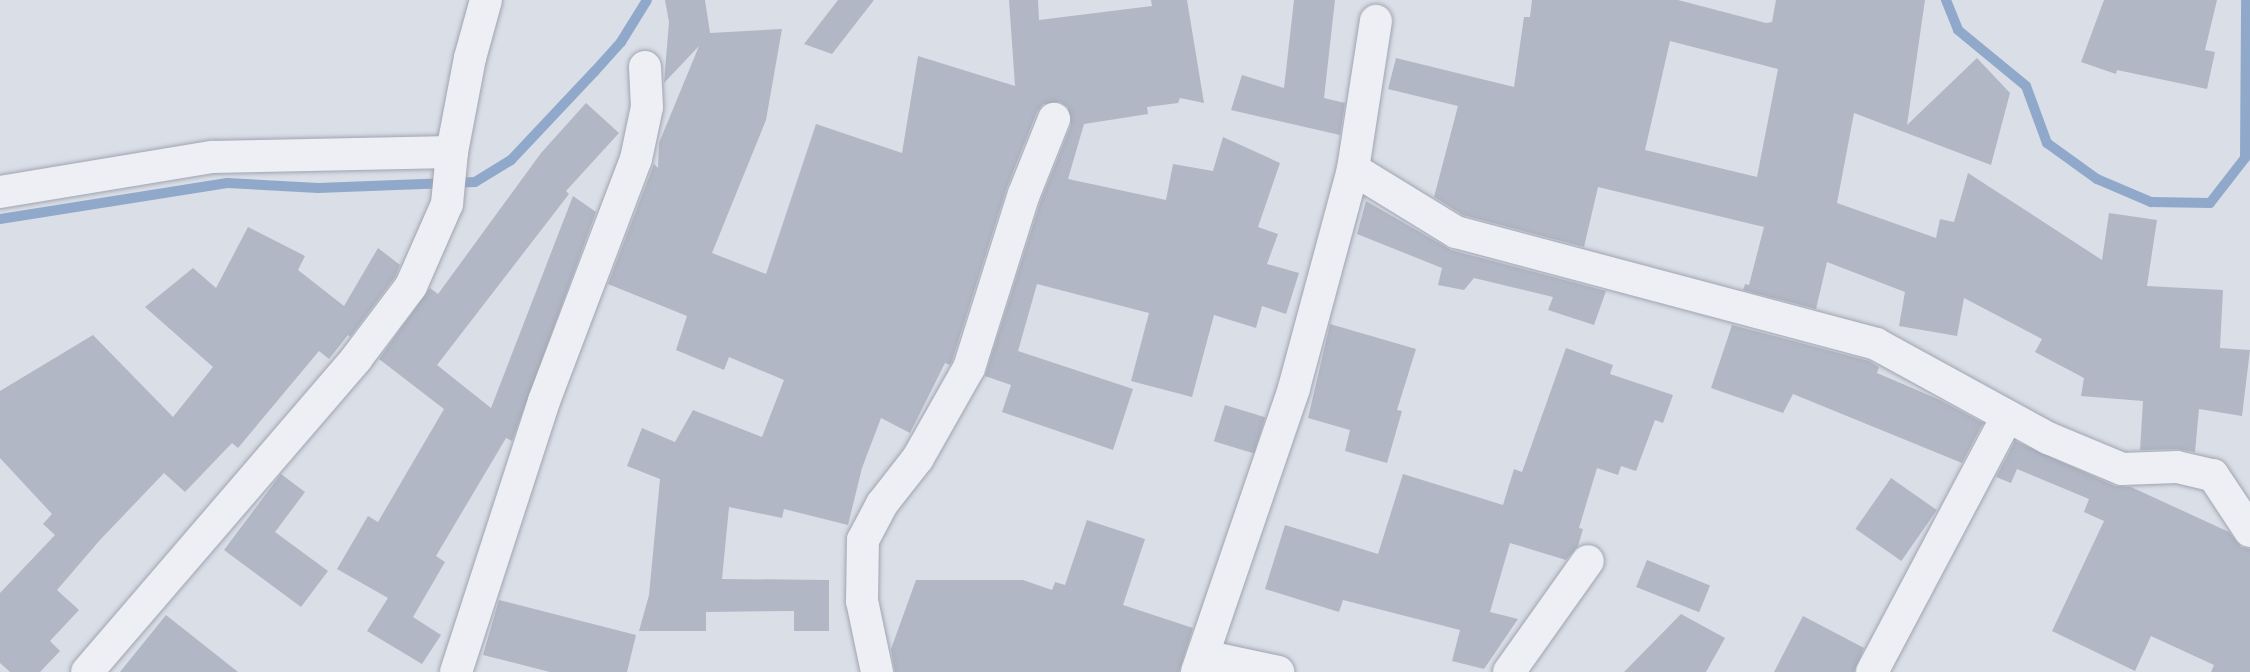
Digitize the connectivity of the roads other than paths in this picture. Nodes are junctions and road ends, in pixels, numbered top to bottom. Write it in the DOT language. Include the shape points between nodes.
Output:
graph roads {
  1 [pos="486,0"];
  2 [pos="1376,21"];
  3 [pos="645,67"];
  4 [pos="1054,119"];
  5 [pos="451,160"];
  6 [pos="1353,169"];
  7 [pos="0,192"];
  8 [pos="2007,417"];
  9 [pos="2250,531"];
  10 [pos="1588,561"];
  11 [pos="1200,664"];
  12 [pos="87,672"];
  13 [pos="456,672"];
  14 [pos="877,672"];
  15 [pos="1278,672"];
  16 [pos="1509,672"];
  17 [pos="1872,672"];
  1 -- 5 [label="street"];
  2 -- 6 [label="street"];
  3 -- 13 [label="street" via="647,107 636,159 544,401"];
  4 -- 14 [label="street" via="1024,194 970,368 863,540 862,601"];
  5 -- 7 [label="street" via="212,157"];
  5 -- 12 [label="street" via="447,204 411,286 356,359"];
  6 -- 8 [label="street" via="1456,232 1876,344"];
  6 -- 11 [label="street" via="1294,388"];
  8 -- 9 [label="street" via="2122,469 2177,467 2213,475"];
  8 -- 17 [label="street"];
  10 -- 16 [label="street"];
  11 -- 15 [label="street"];
}
